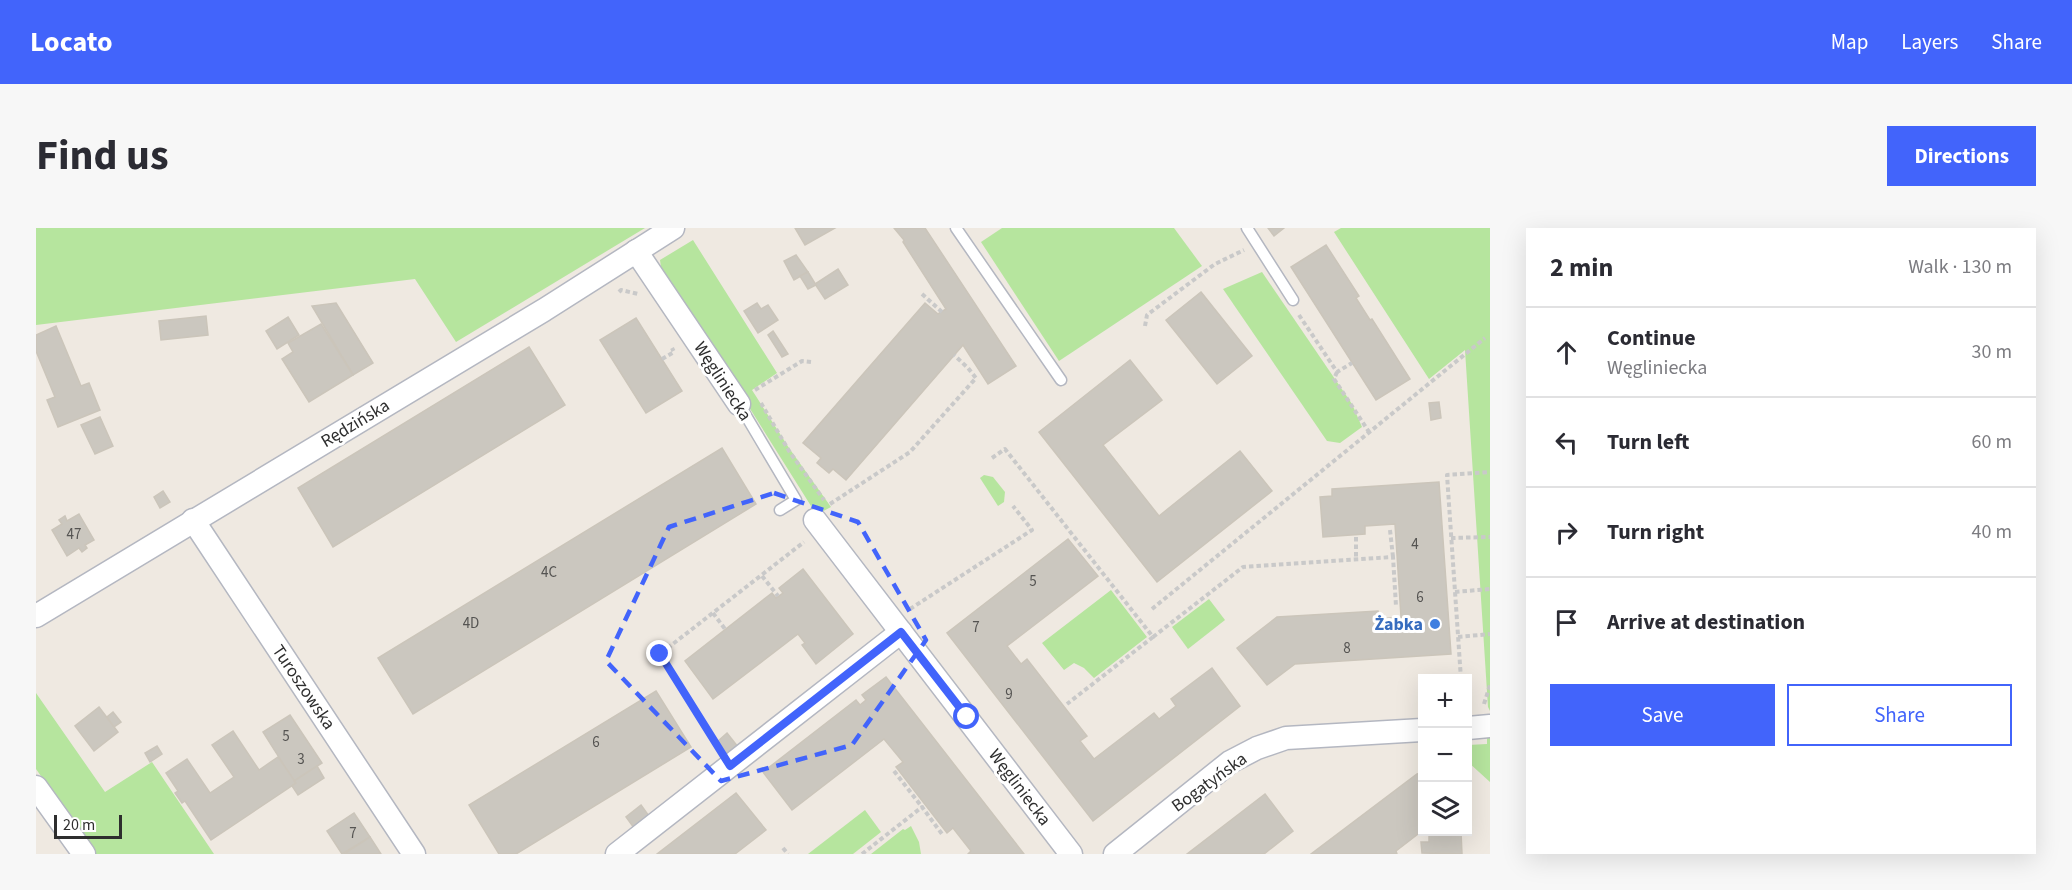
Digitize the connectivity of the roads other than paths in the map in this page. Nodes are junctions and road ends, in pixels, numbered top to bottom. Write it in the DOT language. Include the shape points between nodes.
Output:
graph roads {
  1 [pos="673,228"];
  2 [pos="956,228"];
  3 [pos="1247,228"];
  4 [pos="636,251"];
  5 [pos="1294,304"];
  6 [pos="1061,380"];
  7 [pos="739,404"];
  8 [pos="780,510"];
  9 [pos="193,520"];
  10 [pos="815,520"];
  11 [pos="36,615"];
  12 [pos="903,622"];
  13 [pos="1418,730"];
  14 [pos="36,787"];
  15 [pos="84,854"];
  16 [pos="414,854"];
  17 [pos="617,854"];
  18 [pos="1071,854"];
  19 [pos="1115,854"];
  1 -- 4 [label="street, Rędzińska"];
  2 -- 6 [label="lane"];
  3 -- 5 [label="lane"];
  4 -- 7 [label="street, Węgliniecka"];
  4 -- 9 [label="street, Rędzińska"];
  7 -- 8 [label="lane, Węgliniecka" via="796,500"];
  9 -- 11 [label="street, Rędzińska"];
  9 -- 16 [label="street, Turoszowska"];
  10 -- 12 [label="street, Węgliniecka"];
  12 -- 17 [label="street"];
  12 -- 18 [label="street, Węgliniecka"];
  13 -- 19 [label="street, Bogatyńska" via="1286,738 1257,748 1230,762"];
  14 -- 15 [label="street"];
}
